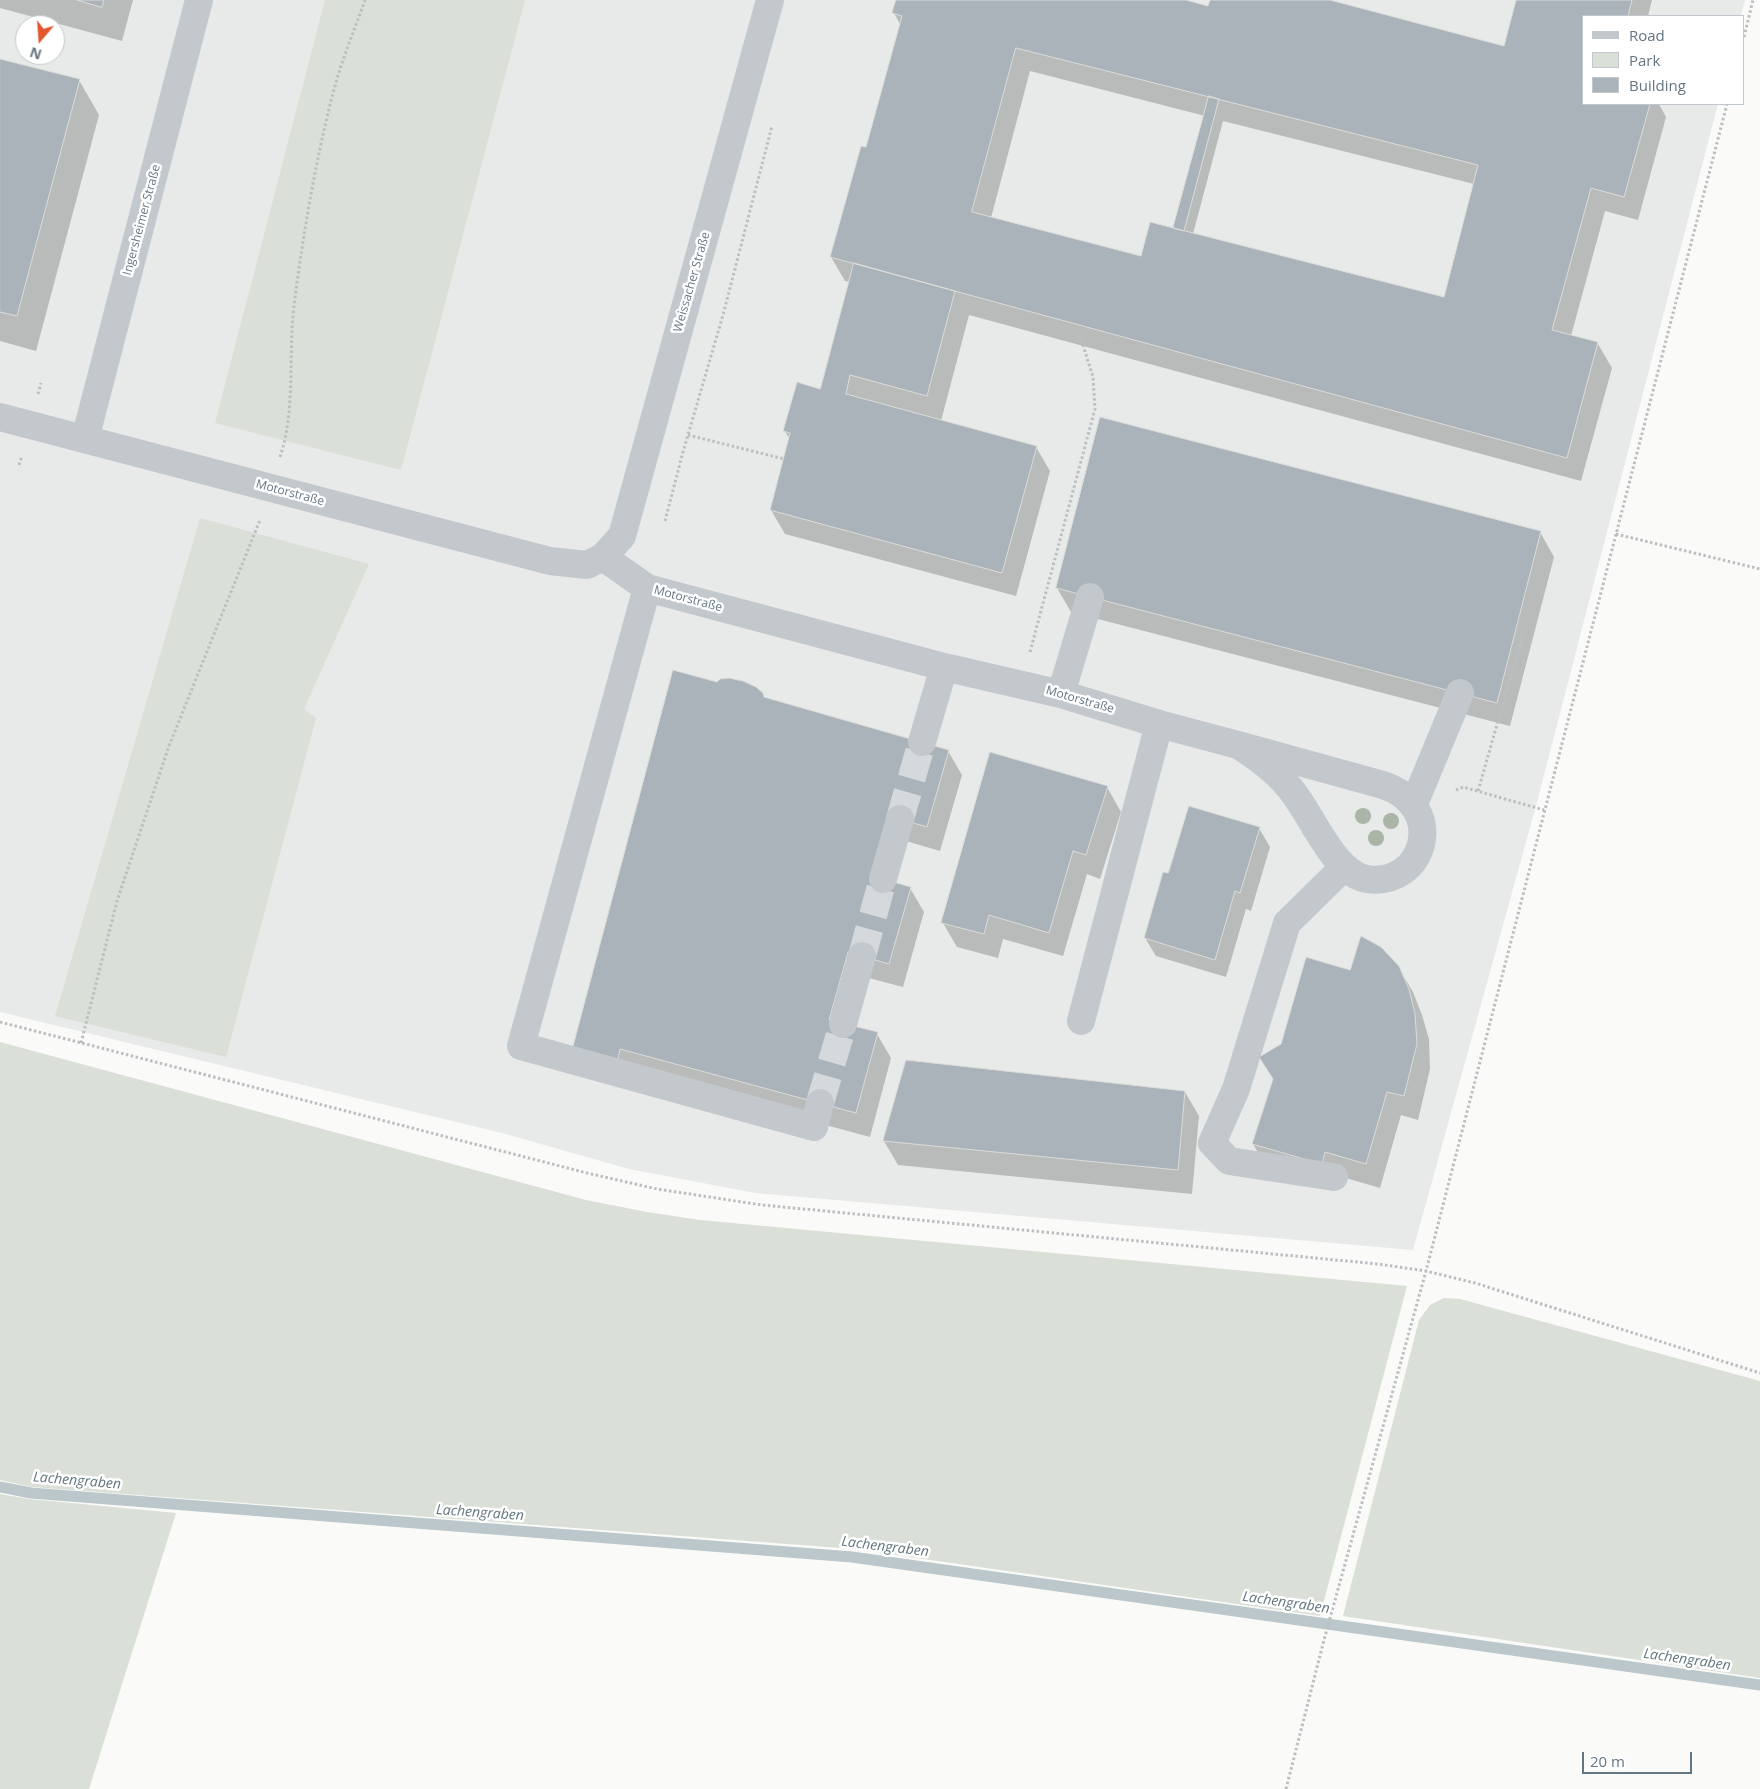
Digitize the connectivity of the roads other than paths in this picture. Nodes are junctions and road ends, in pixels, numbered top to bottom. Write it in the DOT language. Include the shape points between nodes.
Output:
graph roads {
  1 [pos="199,0"];
  2 [pos="770,0"];
  3 [pos="0,417"];
  4 [pos="85,439"];
  5 [pos="603,557"];
  6 [pos="647,588"];
  7 [pos="1090,597"];
  8 [pos="944,667"];
  9 [pos="1460,693"];
  10 [pos="1061,694"];
  11 [pos="1158,724"];
  12 [pos="922,742"];
  13 [pos="1238,745"];
  14 [pos="1415,807"];
  15 [pos="900,819"];
  16 [pos="1344,867"];
  17 [pos="883,879"];
  18 [pos="862,956"];
  19 [pos="1081,1021"];
  20 [pos="843,1024"];
  21 [pos="820,1104"];
  22 [pos="1334,1177"];
  1 -- 4 [label="street, Ingersheimer Straße"];
  2 -- 5 [label="street, Weissacher Straße" via="622,536"];
  3 -- 4 [label="street, Motorstraße"];
  4 -- 5 [label="street, Motorstraße" via="550,561 586,565"];
  5 -- 6 [label="street, Motorstraße"];
  6 -- 8 [label="street, Motorstraße"];
  6 -- 21 [label="street" via="521,1046 814,1127"];
  7 -- 10 [label="street"];
  8 -- 10 [label="street, Motorstraße"];
  8 -- 12 [label="street"];
  9 -- 14 [label="street"];
  10 -- 11 [label="street, Motorstraße"];
  11 -- 13 [label="street, Motorstraße"];
  11 -- 19 [label="street"];
  13 -- 14 [label="street, Motorstraße" via="1392,788"];
  13 -- 16 [label="street, Motorstraße" via="1262,760 1289,786"];
  14 -- 16 [label="street, Motorstraße" via="1422,822 1420,849 1403,871 1386,878 1368,879"];
  15 -- 17 [label="street"];
  16 -- 22 [label="street" via="1287,923 1236,1089 1212,1143 1229,1161"];
  18 -- 20 [label="street"];
}
